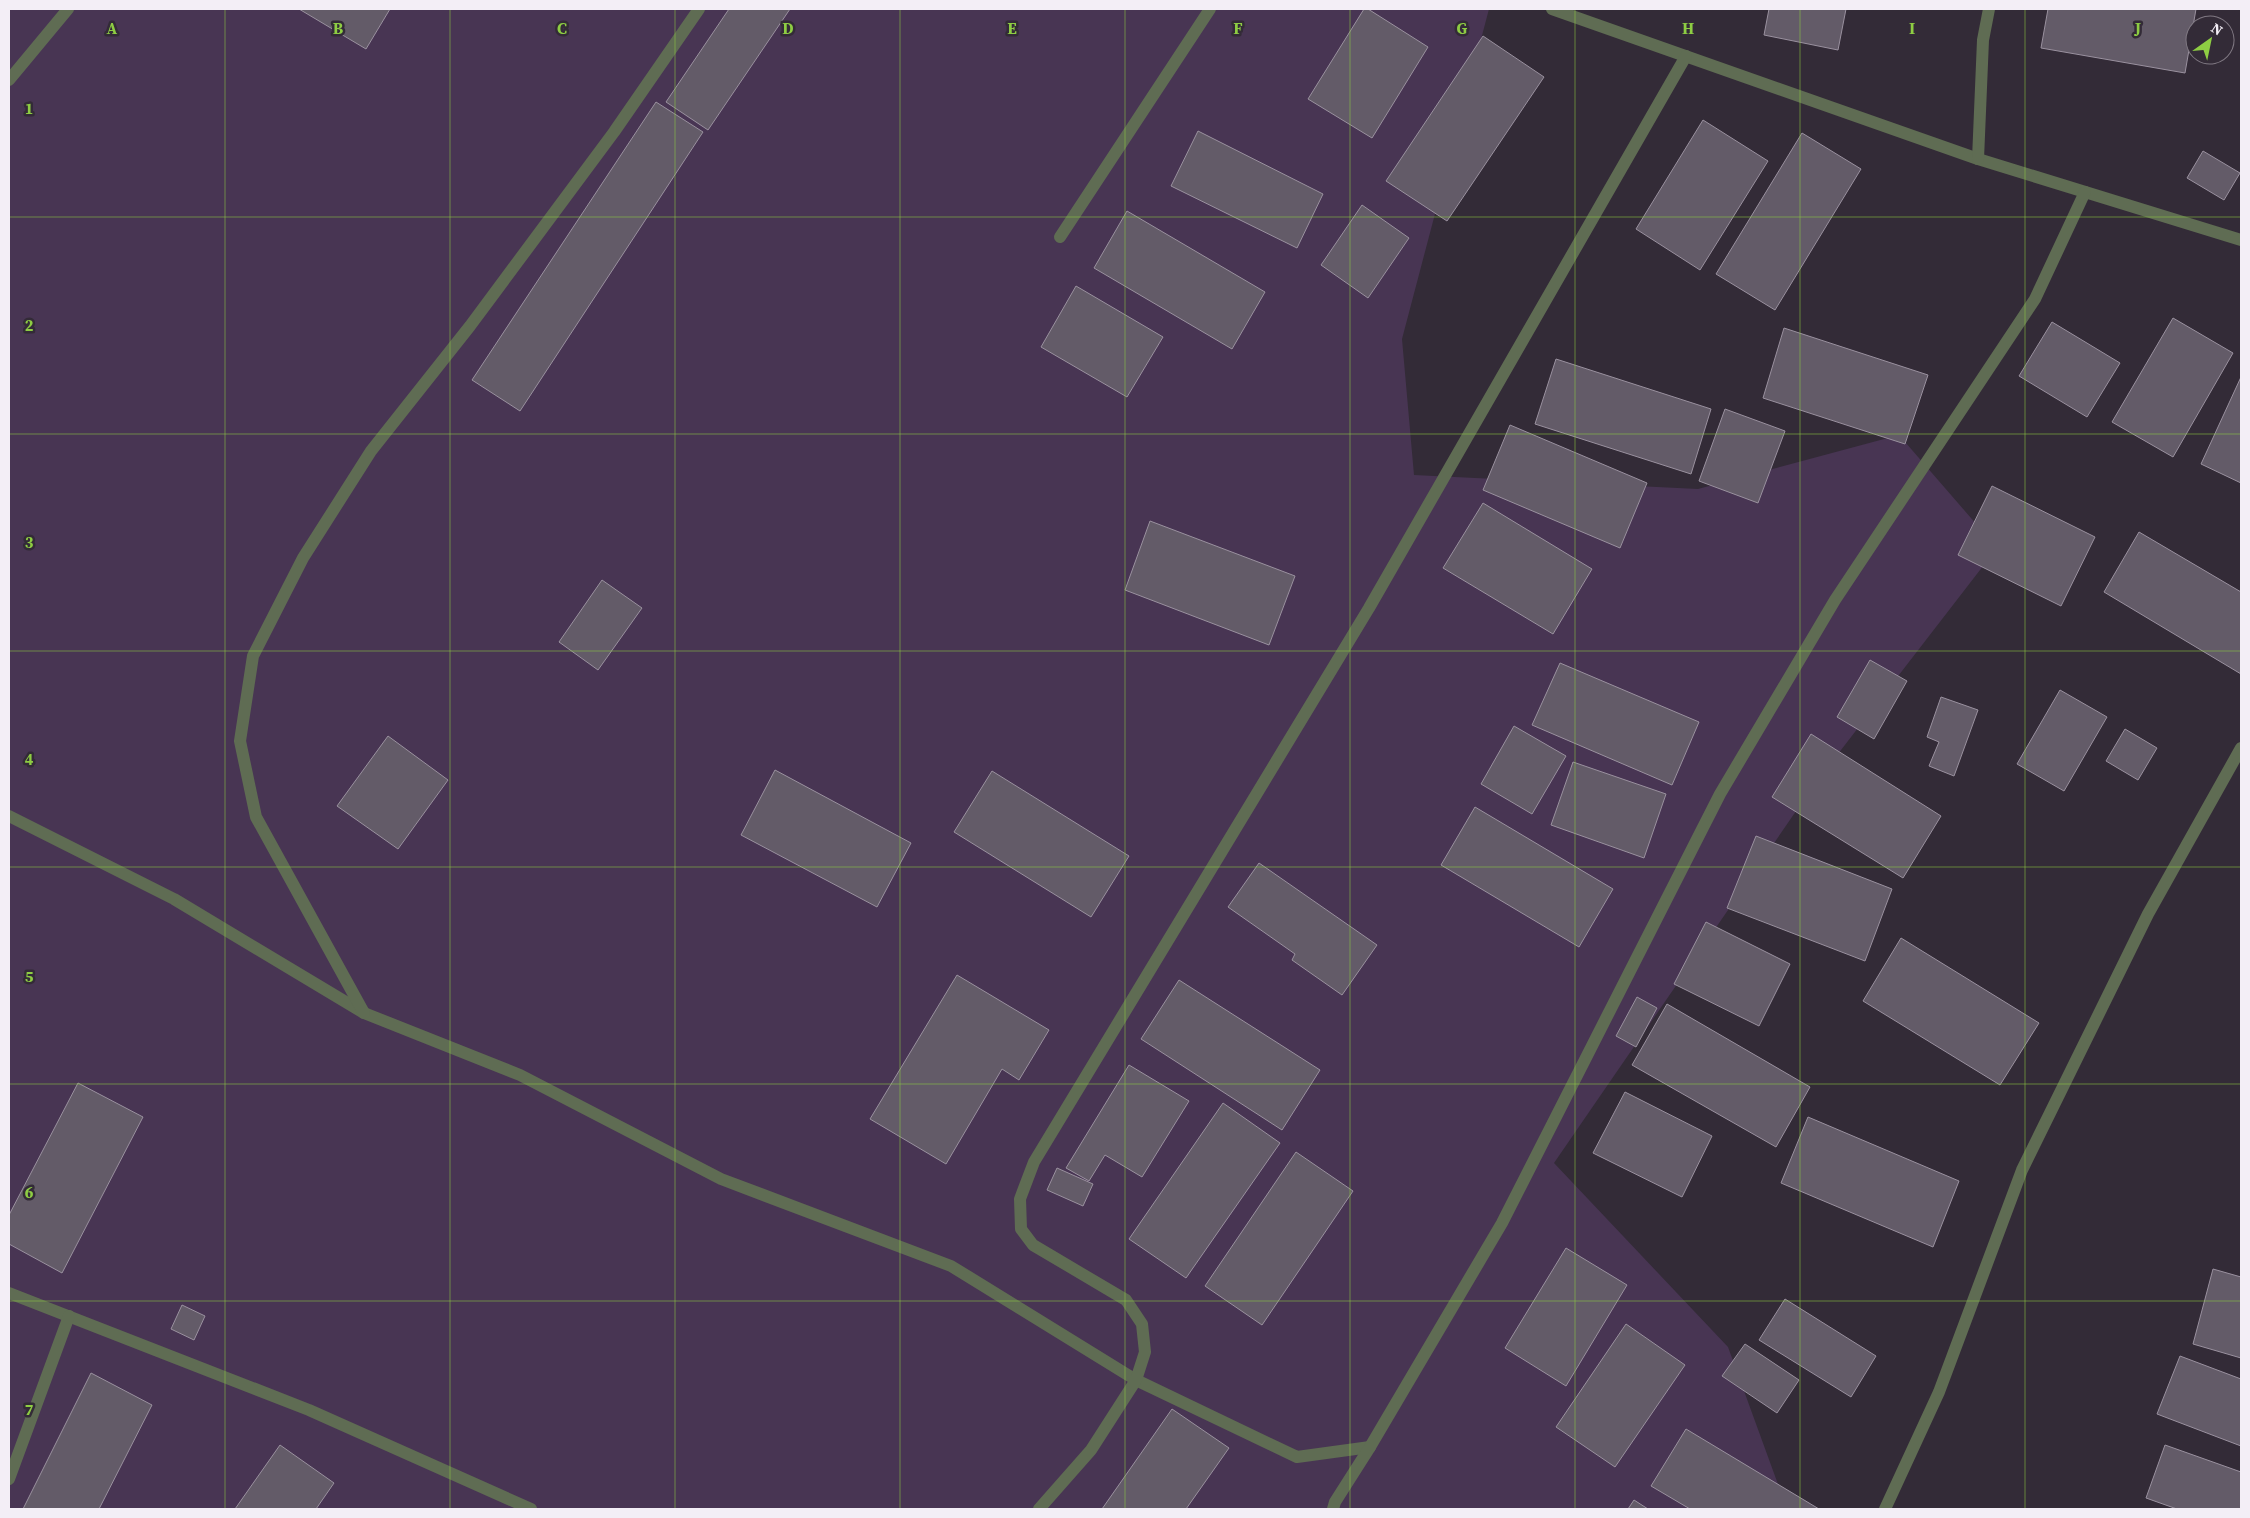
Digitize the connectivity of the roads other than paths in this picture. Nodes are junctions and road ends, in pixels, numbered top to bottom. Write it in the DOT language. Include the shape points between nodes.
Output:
graph roads {
  1 [pos="68,9"];
  2 [pos="699,9"];
  3 [pos="1210,9"];
  4 [pos="1552,9"];
  5 [pos="1989,9"];
  6 [pos="1686,56"];
  7 [pos="9,80"];
  8 [pos="1978,159"];
  9 [pos="2085,192"];
  10 [pos="1060,237"];
  11 [pos="2241,240"];
  12 [pos="2241,748"];
  13 [pos="9,816"];
  14 [pos="364,1013"];
  15 [pos="9,1293"];
  16 [pos="69,1316"];
  17 [pos="1136,1380"];
  18 [pos="1370,1447"];
  19 [pos="9,1479"];
  20 [pos="531,1509"];
  21 [pos="1039,1509"];
  22 [pos="1333,1509"];
  23 [pos="1885,1509"];
  1 -- 7 [label="street"];
  2 -- 14 [label="street" via="614,132 470,326 371,451 303,558 253,656 240,741 256,817"];
  3 -- 10 [label="street"];
  4 -- 6 [label="street"];
  5 -- 8 [label="street" via="1983,40"];
  6 -- 8 [label="street"];
  6 -- 17 [label="street" via="1369,608 1034,1162 1020,1200 1021,1228 1033,1245 1126,1300 1142,1324 1146,1352"];
  8 -- 9 [label="street"];
  9 -- 11 [label="street"];
  9 -- 18 [label="street" via="2035,299 1835,600 1720,794 1502,1223"];
  12 -- 23 [label="street" via="2148,914 2022,1170 1938,1392"];
  13 -- 14 [label="street" via="174,899"];
  14 -- 17 [label="street" via="520,1075 722,1179 951,1266"];
  15 -- 16 [label="street"];
  16 -- 19 [label="street"];
  16 -- 20 [label="street" via="309,1410"];
  17 -- 18 [label="street" via="1297,1457"];
  17 -- 21 [label="street" via="1091,1450"];
  18 -- 22 [label="street"];
}
